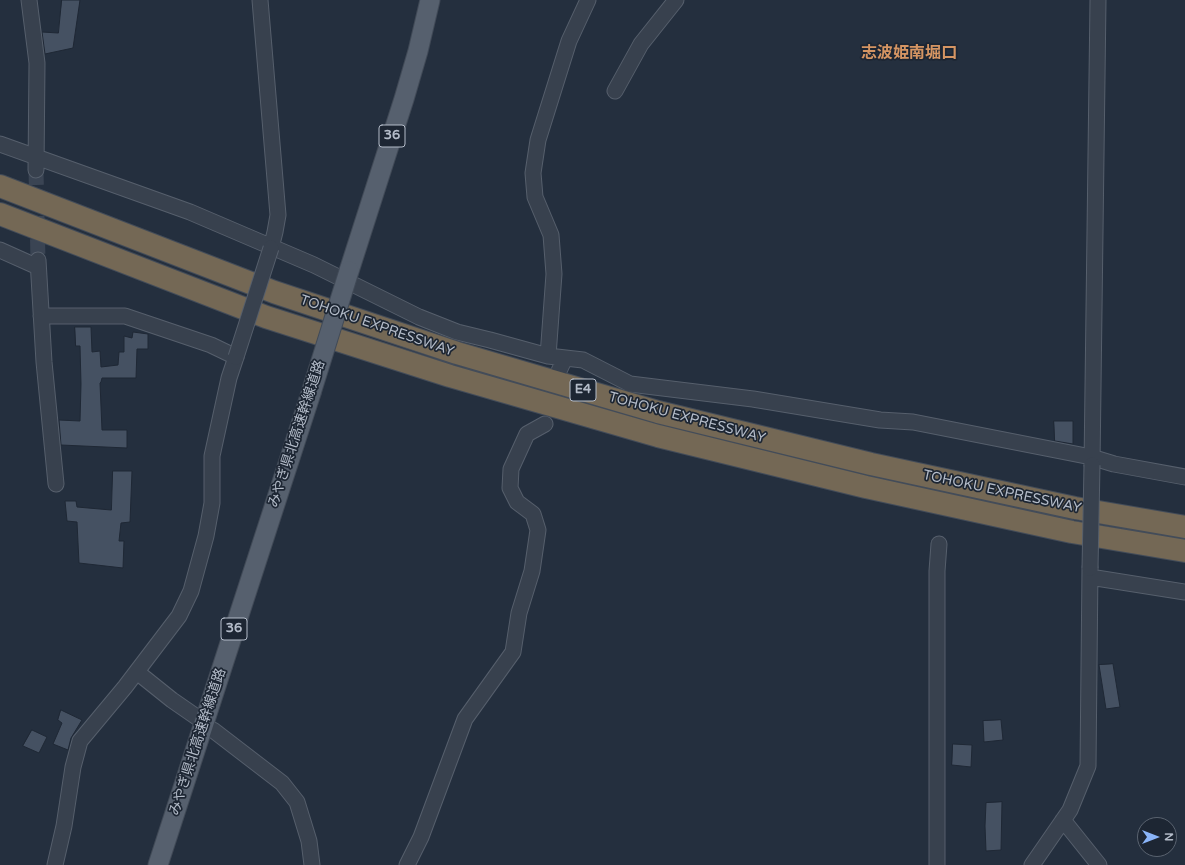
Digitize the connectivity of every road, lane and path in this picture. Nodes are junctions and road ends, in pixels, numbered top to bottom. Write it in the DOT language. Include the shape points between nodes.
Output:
graph roads {
  1 [pos="28,0"];
  2 [pos="260,0"];
  3 [pos="430,0"];
  4 [pos="588,0"];
  5 [pos="676,0"];
  6 [pos="1098,0"];
  7 [pos="615,92"];
  8 [pos="0,144"];
  9 [pos="36,163"];
  10 [pos="0,186"];
  11 [pos="0,214"];
  12 [pos="271,248"];
  13 [pos="0,250"];
  14 [pos="41,316"];
  15 [pos="548,356"];
  16 [pos="236,357"];
  17 [pos="545,424"];
  18 [pos="1091,461"];
  19 [pos="1185,477"];
  20 [pos="56,484"];
  21 [pos="1185,527"];
  22 [pos="939,544"];
  23 [pos="1185,551"];
  24 [pos="1090,572"];
  25 [pos="1185,592"];
  26 [pos="137,672"];
  27 [pos="198,718"];
  28 [pos="214,730"];
  29 [pos="1063,820"];
  30 [pos="55,865"];
  31 [pos="158,865"];
  32 [pos="312,865"];
  33 [pos="407,865"];
  34 [pos="937,865"];
  35 [pos="1032,865"];
  36 [pos="1099,865"];
  1 -- 9 [label="street" via="37,62"];
  2 -- 12 [label="street" via="278,215"];
  3 -- 31 [label="main road, みやぎ県北高速幹線道路 / 36, bridge" via="404,99"];
  4 -- 15 [label="street" via="567,49 538,140 532,173 535,197 551,235 554,274"];
  5 -- 7 [label="street" via="641,44"];
  6 -- 18 [label="street"];
  8 -- 9 [label="street"];
  9 -- 12 [label="street" via="190,212"];
  10 -- 21 [label="highway, TOHOKU EXPRESSWAY / E4" via="274,292 456,353 658,412 871,464 1075,508"];
  11 -- 23 [label="highway, TOHOKU EXPRESSWAY / E4" via="266,316 450,376 643,432 866,487 1072,532"];
  12 -- 15 [label="street" via="314,265 419,317 457,332"];
  12 -- 16 [label="street, bridge"];
  13 -- 14 [label="street" via="38,263"];
  14 -- 16 [label="street" via="125,316 211,345"];
  14 -- 20 [label="street"];
  15 -- 18 [label="street" via="562,364 583,360 630,384 753,399 880,420 912,422"];
  16 -- 26 [label="street" via="212,456 212,503 191,591 179,616"];
  17 -- 33 [label="street" via="527,434 511,469 510,488 517,502 533,514 538,530 532,571 519,613 513,652 465,719 421,837"];
  18 -- 19 [label="street"];
  18 -- 24 [label="street, bridge"];
  22 -- 34 [label="street"];
  24 -- 25 [label="street"];
  24 -- 29 [label="street" via="1088,766 1070,810"];
  26 -- 27 [label="street"];
  26 -- 30 [label="street" via="80,741"];
  28 -- 32 [label="street" via="282,783 297,802 309,841"];
  29 -- 35 [label="street"];
  29 -- 36 [label="street"];
}
